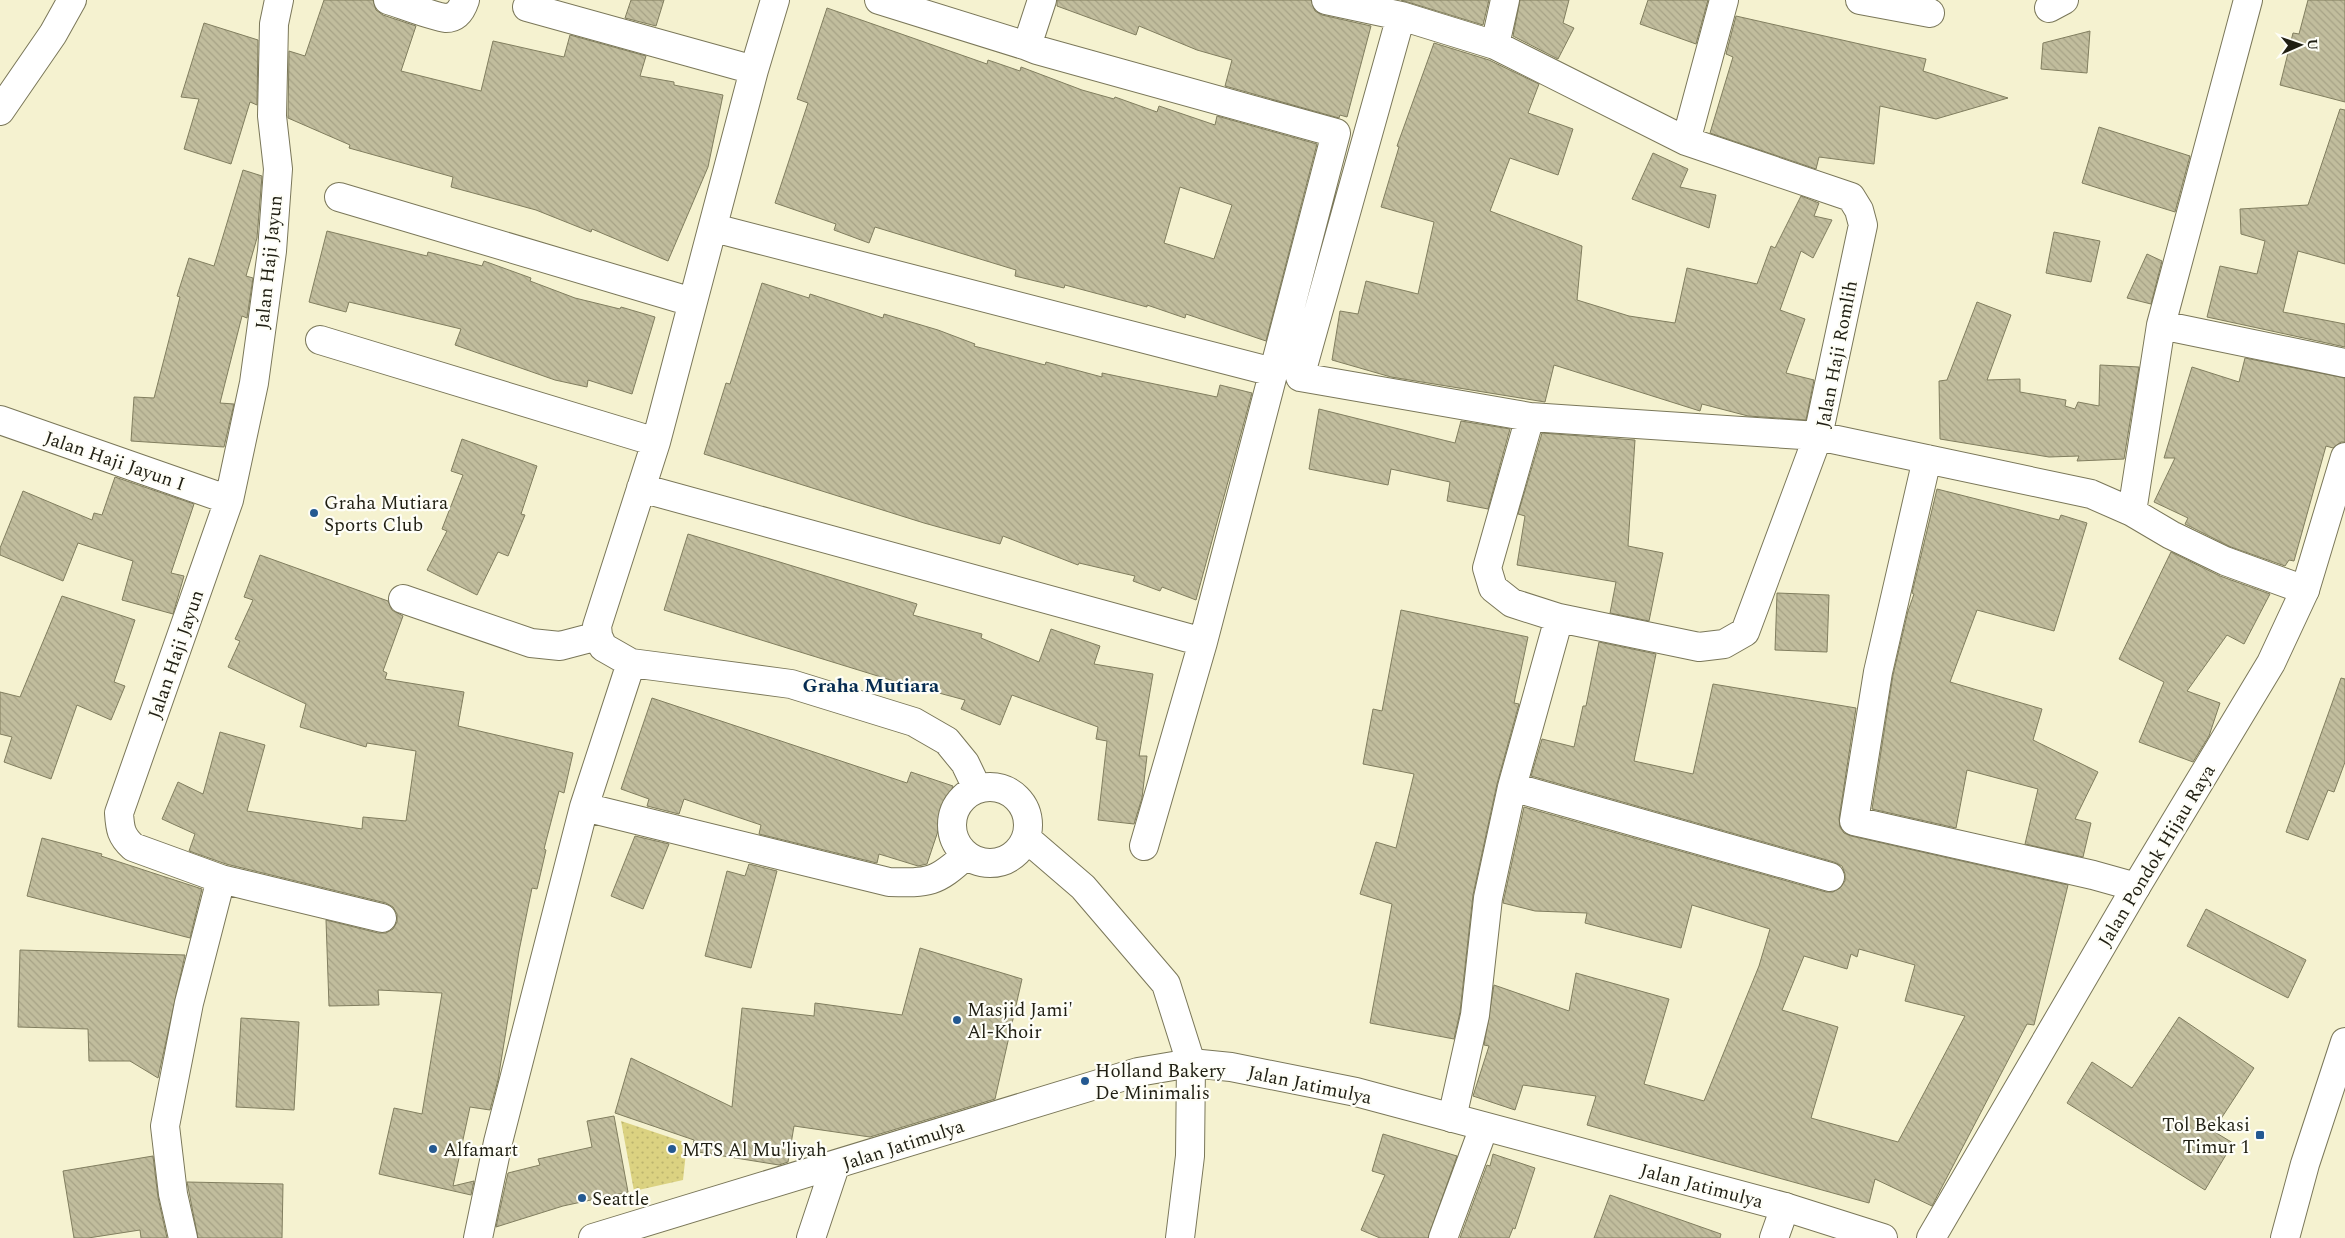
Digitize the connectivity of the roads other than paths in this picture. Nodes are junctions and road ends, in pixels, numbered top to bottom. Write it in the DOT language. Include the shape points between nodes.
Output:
graph roads {
  1 [pos="72,0"];
  2 [pos="279,0"];
  3 [pos="388,0"];
  4 [pos="465,0"];
  5 [pos="775,0"];
  6 [pos="879,0"];
  7 [pos="1042,0"];
  8 [pos="1326,0"];
  9 [pos="1505,0"];
  10 [pos="1724,0"];
  11 [pos="1860,0"];
  12 [pos="2248,0"];
  13 [pos="527,8"];
  14 [pos="1930,13"];
  15 [pos="1401,16"];
  16 [pos="1495,45"];
  17 [pos="1027,46"];
  18 [pos="754,70"];
  19 [pos="0,111"];
  20 [pos="1686,140"];
  21 [pos="340,198"];
  22 [pos="714,228"];
  23 [pos="692,302"];
  24 [pos="2162,325"];
  25 [pos="320,340"];
  26 [pos="2345,363"];
  27 [pos="1273,372"];
  28 [pos="1530,417"];
  29 [pos="0,420"];
  30 [pos="1818,436"];
  31 [pos="656,442"];
  32 [pos="2345,457"];
  33 [pos="1927,459"];
  34 [pos="641,488"];
  35 [pos="229,500"];
  36 [pos="2132,512"];
  37 [pos="2305,590"];
  38 [pos="403,599"];
  39 [pos="1559,618"];
  40 [pos="598,636"];
  41 [pos="1203,642"];
  42 [pos="631,664"];
  43 [pos="1512,787"];
  44 [pos="977,788"];
  45 [pos="584,807"];
  46 [pos="1026,838"];
  47 [pos="1144,846"];
  48 [pos="966,855"];
  49 [pos="1830,877"];
  50 [pos="221,879"];
  51 [pos="2136,887"];
  52 [pos="382,918"];
  53 [pos="2345,1042"];
  54 [pos="1191,1063"];
  55 [pos="1452,1118"];
  56 [pos="1484,1127"];
  57 [pos="835,1166"];
  58 [pos="1785,1207"];
  59 [pos="183,1238"];
  60 [pos="478,1238"];
  61 [pos="593,1238"];
  62 [pos="811,1238"];
  63 [pos="1180,1238"];
  64 [pos="1443,1238"];
  65 [pos="1774,1238"];
  66 [pos="1884,1238"];
  67 [pos="1931,1238"];
  68 [pos="2285,1238"];
  1 -- 19 [label="main road" via="54,34"];
  2 -- 35 [label="main road, Jalan Haji Jayun" via="274,24 272,116 278,169 272,251 254,383"];
  3 -- 4 [label="main road" via="446,18 456,15"];
  5 -- 18 [label="main road"];
  6 -- 17 [label="main road"];
  7 -- 17 [label="main road"];
  8 -- 15 [label="main road, Jalan Haji Romlih"];
  9 -- 16 [label="main road"];
  10 -- 20 [label="main road"];
  11 -- 14 [label="main road"];
  12 -- 24 [label="main road"];
  13 -- 18 [label="main road"];
  15 -- 16 [label="main road, Jalan Haji Romlih"];
  15 -- 28 [label="main road" via="1300,377"];
  16 -- 20 [label="main road, Jalan Haji Romlih"];
  17 -- 27 [label="main road" via="1336,133"];
  18 -- 22 [label="main road"];
  20 -- 30 [label="main road, Jalan Haji Romlih" via="1850,197 1859,210 1862,225"];
  21 -- 23 [label="main road"];
  22 -- 23 [label="main road"];
  22 -- 27 [label="main road"];
  23 -- 31 [label="main road"];
  24 -- 26 [label="main road"];
  24 -- 36 [label="main road"];
  25 -- 31 [label="main road"];
  27 -- 41 [label="main road"];
  28 -- 30 [label="main road"];
  28 -- 39 [label="main road" via="1488,568 1493,588 1512,604"];
  29 -- 35 [label="main road, Jalan Haji Jayun I"];
  30 -- 33 [label="main road, Jalan Haji Romlih"];
  30 -- 39 [label="main road" via="1745,632 1724,644 1699,647"];
  31 -- 34 [label="main road"];
  32 -- 37 [label="main road, Jalan Pondok Hijau Raya"];
  33 -- 36 [label="main road, Jalan Haji Romlih" via="2091,494"];
  33 -- 51 [label="main road" via="1878,672 1854,821"];
  34 -- 40 [label="main road" via="597,626"];
  34 -- 41 [label="main road"];
  35 -- 50 [label="main road, Jalan Haji Jayun" via="119,813 123,838 133,847"];
  36 -- 37 [label="main road, Jalan Haji Romlih" via="2171,536 2225,561"];
  37 -- 51 [label="main road, Jalan Pondok Hijau Raya" via="2271,663"];
  38 -- 40 [label="main road" via="531,643 560,646"];
  39 -- 43 [label="main road"];
  40 -- 42 [label="main road" via="603,647"];
  41 -- 47 [label="main road"];
  42 -- 44 [label="main road" via="791,684 914,722 947,741 965,763"];
  42 -- 45 [label="main road"];
  43 -- 49 [label="main road"];
  43 -- 55 [label="main road" via="1488,898 1475,1015"];
  44 -- 46 [label="main road" via="1005,789 1017,797 1025,809 1028,823"];
  44 -- 48 [label="main road" via="962,797 954,811 952,828 956,844"];
  45 -- 48 [label="main road" via="890,882 923,883 937,879"];
  45 -- 60 [label="main road" via="498,1142"];
  46 -- 48 [label="main road" via="1007,859 993,863 979,862"];
  46 -- 54 [label="main road" via="1084,887 1166,984"];
  50 -- 52 [label="main road, Jalan Haji Jayun"];
  50 -- 59 [label="main road" via="190,1002 165,1126 173,1194"];
  51 -- 67 [label="main road, Jalan Pondok Hijau Raya"];
  53 -- 68 [label="main road" via="2305,1164"];
  54 -- 55 [label="main road, Jalan Jatimulya" via="1264,1072"];
  54 -- 57 [label="main road, Jalan Jatimulya" via="1138,1072"];
  54 -- 63 [label="main road" via="1190,1156"];
  55 -- 56 [label="main road, Jalan Jatimulya"];
  56 -- 58 [label="main road, Jalan Jatimulya"];
  56 -- 64 [label="main road"];
  57 -- 61 [label="main road, Jalan Jatimulya"];
  57 -- 62 [label="main road"];
  58 -- 65 [label="main road"];
  58 -- 66 [label="main road, Jalan Jatimulya"];
}
